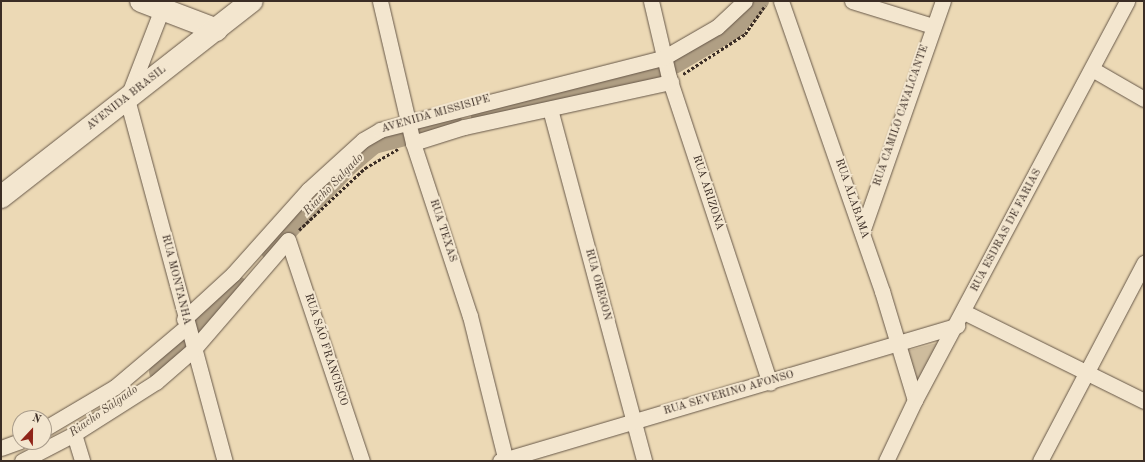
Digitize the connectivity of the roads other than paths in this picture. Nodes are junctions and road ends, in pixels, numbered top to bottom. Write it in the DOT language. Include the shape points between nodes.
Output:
graph roads {
  1 [pos="141,1"];
  2 [pos="252,1"];
  3 [pos="380,1"];
  4 [pos="651,1"];
  5 [pos="745,1"];
  6 [pos="781,1"];
  7 [pos="852,1"];
  8 [pos="943,1"];
  9 [pos="1127,1"];
  10 [pos="164,5"];
  11 [pos="933,26"];
  12 [pos="217,30"];
  13 [pos="664,60"];
  14 [pos="1092,70"];
  15 [pos="670,80"];
  16 [pos="127,99"];
  17 [pos="1144,99"];
  18 [pos="550,109"];
  19 [pos="407,122"];
  20 [pos="412,142"];
  21 [pos="1,197"];
  22 [pos="862,232"];
  23 [pos="288,240"];
  24 [pos="1144,263"];
  25 [pos="964,312"];
  26 [pos="956,326"];
  27 [pos="188,335"];
  28 [pos="897,344"];
  29 [pos="1087,371"];
  30 [pos="770,383"];
  31 [pos="915,400"];
  32 [pos="1144,401"];
  33 [pos="633,422"];
  34 [pos="52,424"];
  35 [pos="74,434"];
  36 [pos="12,444"];
  37 [pos="1,448"];
  38 [pos="504,460"];
  39 [pos="22,461"];
  40 [pos="82,461"];
  41 [pos="225,461"];
  42 [pos="362,461"];
  43 [pos="644,461"];
  44 [pos="886,461"];
  45 [pos="1040,461"];
  1 -- 10 [label="street"];
  2 -- 12 [label="street, AVENIDA BRASIL"];
  3 -- 19 [label="street, RUA TEXAS"];
  4 -- 13 [label="street, RUA ARIZONA"];
  5 -- 13 [label="street, AVENIDA MISSISIPE" via="717,27"];
  6 -- 22 [label="street, RUA ALABAMA"];
  7 -- 11 [label="street"];
  8 -- 11 [label="street, RUA CAMILO CAVALCANTE"];
  9 -- 14 [label="street, RUA ESDRAS DE FARIAS"];
  10 -- 12 [label="street"];
  10 -- 16 [label="street"];
  11 -- 22 [label="street, RUA CAMILO CAVALCANTE"];
  12 -- 16 [label="street, AVENIDA BRASIL"];
  13 -- 15 [label="street, RUA ARIZONA"];
  13 -- 19 [label="street, AVENIDA MISSISIPE" via="600,77 495,98"];
  14 -- 17 [label="street"];
  14 -- 25 [label="street, RUA ESDRAS DE FARIAS"];
  15 -- 18 [label="street, AVENIDA MISSISIPE"];
  15 -- 30 [label="street, RUA ARIZONA"];
  16 -- 21 [label="street, AVENIDA BRASIL"];
  16 -- 27 [label="street, RUA MONTANHA"];
  18 -- 20 [label="street, AVENIDA MISSISIPE"];
  18 -- 33 [label="street, RUA OREGON"];
  19 -- 20 [label="street, RUA TEXAS"];
  19 -- 27 [label="street, AVENIDA MISSISIPE" via="380,130 358,145 308,190 233,274"];
  20 -- 38 [label="street, RUA TEXAS" via="470,316"];
  22 -- 28 [label="street, RUA ALABAMA"];
  23 -- 27 [label="street, AVENIDA MISSISIPE"];
  23 -- 42 [label="street, RUA SÃO FRANCISCO"];
  24 -- 29 [label="street"];
  25 -- 26 [label="street, RUA ESDRAS DE FARIAS"];
  25 -- 29 [label="street"];
  26 -- 28 [label="street, RUA SEVERINO AFONSO"];
  26 -- 31 [label="street, RUA ESDRAS DE FARIAS"];
  27 -- 34 [label="street, AVENIDA MISSISIPE" via="115,387"];
  27 -- 35 [label="street, AVENIDA MISSISIPE" via="136,397"];
  27 -- 41 [label="street, RUA MONTANHA"];
  28 -- 30 [label="street, RUA SEVERINO AFONSO"];
  28 -- 31 [label="street, RUA ALABAMA"];
  29 -- 32 [label="street"];
  29 -- 45 [label="street"];
  30 -- 33 [label="street, RUA SEVERINO AFONSO"];
  31 -- 44 [label="street, RUA ESDRAS DE FARIAS"];
  33 -- 38 [label="street, RUA SEVERINO AFONSO"];
  33 -- 43 [label="street, RUA OREGON"];
  35 -- 39 [label="street, AVENIDA MISSISIPE"];
  35 -- 40 [label="street"];
  36 -- 37 [label="street"];
}
